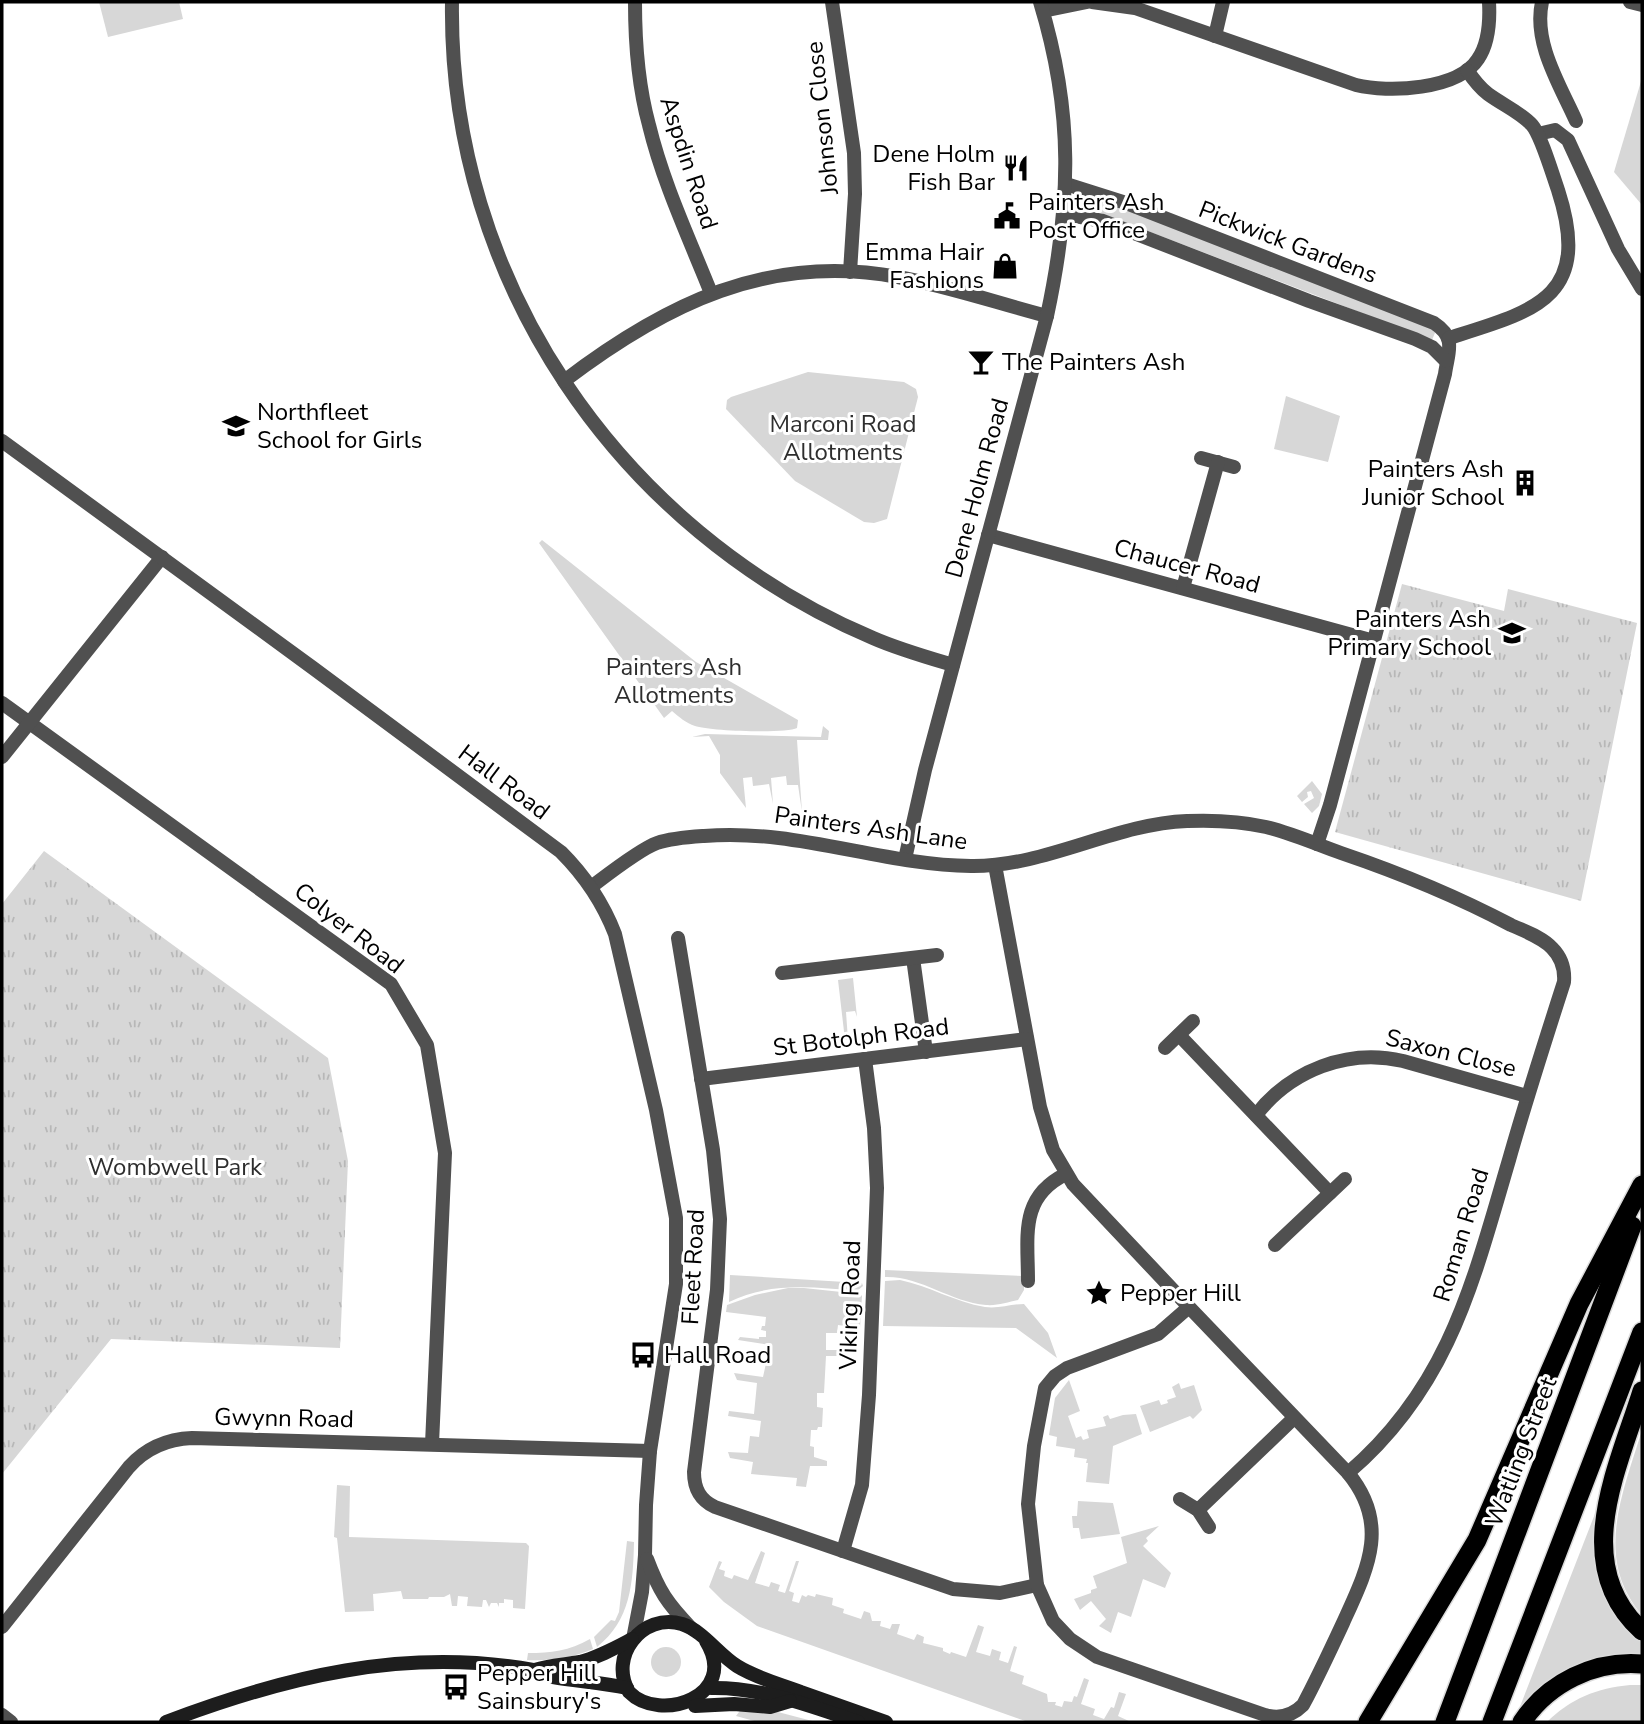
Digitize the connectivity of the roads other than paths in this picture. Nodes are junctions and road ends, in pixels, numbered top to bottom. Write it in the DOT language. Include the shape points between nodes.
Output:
graph roads {
  1 [pos="452,2"];
  2 [pos="635,2"];
  3 [pos="832,2"];
  4 [pos="1089,2"];
  5 [pos="1223,2"];
  6 [pos="1489,2"];
  7 [pos="1542,2"];
  8 [pos="1630,2"];
  9 [pos="1642,5"];
  10 [pos="1042,6"];
  11 [pos="1215,36"];
  12 [pos="1467,70"];
  13 [pos="1576,121"];
  14 [pos="1538,134"];
  15 [pos="1066,184"];
  16 [pos="1064,214"];
  17 [pos="850,272"];
  18 [pos="1642,289"];
  19 [pos="710,293"];
  20 [pos="1047,316"];
  21 [pos="1449,338"];
  22 [pos="1446,361"];
  23 [pos="564,381"];
  24 [pos="2,441"];
  25 [pos="1201,458"];
  26 [pos="1218,463"];
  27 [pos="1234,467"];
  28 [pos="988,536"];
  29 [pos="162,557"];
  30 [pos="1183,588"];
  31 [pos="1374,641"];
  32 [pos="953,665"];
  33 [pos="2,703"];
  34 [pos="30,723"];
  35 [pos="2,757"];
  36 [pos="1317,844"];
  37 [pos="905,859"];
  38 [pos="995,865"];
  39 [pos="591,887"];
  40 [pos="678,938"];
  41 [pos="937,955"];
  42 [pos="914,958"];
  43 [pos="782,973"];
  44 [pos="1564,982"];
  45 [pos="1193,1021"];
  46 [pos="1179,1035"];
  47 [pos="1027,1039"];
  48 [pos="1165,1048"];
  49 [pos="926,1052"];
  50 [pos="865,1059"];
  51 [pos="701,1079"];
  52 [pos="1527,1096"];
  53 [pos="1256,1115"];
  54 [pos="1066,1174"];
  55 [pos="1345,1179"];
  56 [pos="1642,1185"];
  57 [pos="1330,1193"];
  58 [pos="1642,1199"];
  59 [pos="1275,1245"];
  60 [pos="1028,1281"];
  61 [pos="1189,1307"];
  62 [pos="1642,1332"];
  63 [pos="1642,1391"];
  64 [pos="1294,1418"];
  65 [pos="432,1444"];
  66 [pos="650,1451"];
  67 [pos="1348,1473"];
  68 [pos="1180,1499"];
  69 [pos="1198,1510"];
  70 [pos="1209,1527"];
  71 [pos="843,1550"];
  72 [pos="645,1555"];
  73 [pos="1037,1585"];
  74 [pos="2,1627"];
  75 [pos="691,1628"];
  76 [pos="1642,1631"];
  77 [pos="633,1639"];
  78 [pos="706,1641"];
  79 [pos="1642,1664"];
  80 [pos="535,1670"];
  81 [pos="627,1688"];
  82 [pos="710,1689"];
  83 [pos="791,1700"];
  84 [pos="695,1706"];
  85 [pos="2,1715"];
  86 [pos="10,1722"];
  87 [pos="166,1722"];
  88 [pos="858,1722"];
  89 [pos="886,1722"];
  90 [pos="1368,1722"];
  91 [pos="1445,1722"];
  92 [pos="1492,1722"];
  93 [pos="1522,1722"];
  1 -- 23 [label="street" via="460,112 477,194 515,296"];
  2 -- 19 [label="street, Aspdin Road" via="638,66 649,125"];
  3 -- 17 [label="street, Johnson Close" via="854,153"];
  4 -- 10 [label="street"];
  4 -- 11 [label="street" via="1135,8"];
  5 -- 11 [label="street"];
  6 -- 12 [label="street" via="1484,47"];
  7 -- 13 [label="street" via="1539,16 1545,48"];
  8 -- 9 [label="street"];
  10 -- 15 [label="street, Dene Holm Road" via="1064,106"];
  11 -- 12 [label="street" via="1379,89 1416,87"];
  12 -- 14 [label="street" via="1485,92 1523,117"];
  14 -- 18 [label="street" via="1555,130 1568,140 1618,249"];
  14 -- 21 [label="street" via="1563,208 1567,266 1563,277 1532,308"];
  15 -- 16 [label="street, Dene Holm Road"];
  15 -- 21 [label="street, Pickwick Gardens" via="1434,323"];
  16 -- 20 [label="street, Dene Holm Road"];
  16 -- 22 [label="street, Pickwick Gardens" via="1103,221 1415,339 1432,346"];
  17 -- 19 [label="street" via="780,275"];
  17 -- 20 [label="street" via="919,282"];
  19 -- 23 [label="street" via="659,317"];
  20 -- 28 [label="street, Dene Holm Road"];
  21 -- 22 [label="street"];
  22 -- 31 [label="street"];
  23 -- 32 [label="street" via="637,475 726,554 817,612 874,639"];
  24 -- 29 [label="street, Hall Road"];
  25 -- 26 [label="street"];
  26 -- 27 [label="street"];
  26 -- 30 [label="street"];
  28 -- 30 [label="street, Chaucer Road"];
  28 -- 32 [label="street, Dene Holm Road"];
  29 -- 34 [label="street"];
  29 -- 39 [label="street, Hall Road" via="561,852"];
  30 -- 31 [label="street, Chaucer Road"];
  31 -- 36 [label="street"];
  32 -- 37 [label="street, Dene Holm Road"];
  33 -- 34 [label="street, Colyer Road"];
  34 -- 35 [label="street"];
  34 -- 65 [label="street, Colyer Road" via="391,984 427,1045 445,1153"];
  36 -- 38 [label="street, Painters Ash Lane" via="1257,825 1173,822"];
  36 -- 44 [label="street, Painters Ash Lane" via="1429,885 1548,944 1559,958"];
  37 -- 38 [label="street, Painters Ash Lane"];
  37 -- 39 [label="street, Painters Ash Lane" via="774,836 691,837 654,844"];
  38 -- 47 [label="street"];
  39 -- 66 [label="street, Hall Road" via="615,934 676,1218 676,1284"];
  40 -- 51 [label="street, Fleet Road"];
  41 -- 42 [label="street"];
  42 -- 43 [label="street"];
  42 -- 49 [label="street"];
  44 -- 52 [label="street, Roman Road"];
  45 -- 46 [label="street"];
  46 -- 48 [label="street"];
  46 -- 53 [label="street"];
  47 -- 49 [label="street, St Botolph Road"];
  47 -- 54 [label="street" via="1045,1127"];
  49 -- 50 [label="street, St Botolph Road"];
  50 -- 51 [label="street, St Botolph Road"];
  50 -- 71 [label="street, Viking Road" via="877,1188 869,1404 862,1485"];
  51 -- 71 [label="street, Fleet Road" via="720,1235 695,1486 709,1504"];
  52 -- 53 [label="street, Saxon Close" via="1403,1060 1360,1057 1306,1073 1278,1091"];
  52 -- 67 [label="street, Roman Road" via="1452,1337 1412,1404"];
  53 -- 57 [label="street"];
  54 -- 60 [label="street" via="1039,1192 1030,1211"];
  54 -- 61 [label="street"];
  55 -- 57 [label="street"];
  56 -- 90 [label="highway" via="1579,1304 1477,1540"];
  57 -- 59 [label="street"];
  58 -- 91 [label="highway, Watling Street"];
  61 -- 64 [label="street"];
  61 -- 73 [label="street" via="1159,1333 1067,1368 1045,1388 1028,1496"];
  62 -- 92 [label="highway"];
  63 -- 76 [label="highway" via="1606,1508 1602,1537 1615,1595"];
  64 -- 67 [label="street"];
  64 -- 69 [label="street"];
  65 -- 66 [label="street, Gwynn Road"];
  65 -- 74 [label="street, Gwynn Road" via="192,1438 155,1447 129,1467"];
  66 -- 72 [label="street, Hall Road"];
  67 -- 73 [label="street" via="1371,1519 1368,1565 1303,1705 1290,1715 1265,1715 1092,1654 1057,1627"];
  68 -- 69 [label="street"];
  69 -- 70 [label="street"];
  71 -- 73 [label="street, Fleet Road" via="958,1590 1000,1593"];
  72 -- 75 [label="street, Hall Road" via="667,1602"];
  72 -- 77 [label="street, Hall Road"];
  75 -- 77 [label="main road" via="660,1623"];
  75 -- 78 [label="main road, Hall Road"];
  77 -- 80 [label="main road" via="588,1660"];
  77 -- 81 [label="main road, Hall Road" via="622,1665"];
  78 -- 82 [label="main road" via="715,1664"];
  78 -- 89 [label="main road, Hall Road" via="763,1679"];
  79 -- 93 [label="highway" via="1609,1665 1576,1676 1546,1694"];
  80 -- 81 [label="main road"];
  80 -- 87 [label="main road" via="431,1662 378,1665 317,1674"];
  81 -- 84 [label="main road" via="654,1713 676,1714"];
  82 -- 83 [label="main road" via="747,1690"];
  82 -- 84 [label="main road"];
  83 -- 84 [label="main road" via="770,1707"];
  83 -- 88 [label="main road"];
  85 -- 86 [label="street"];
}
